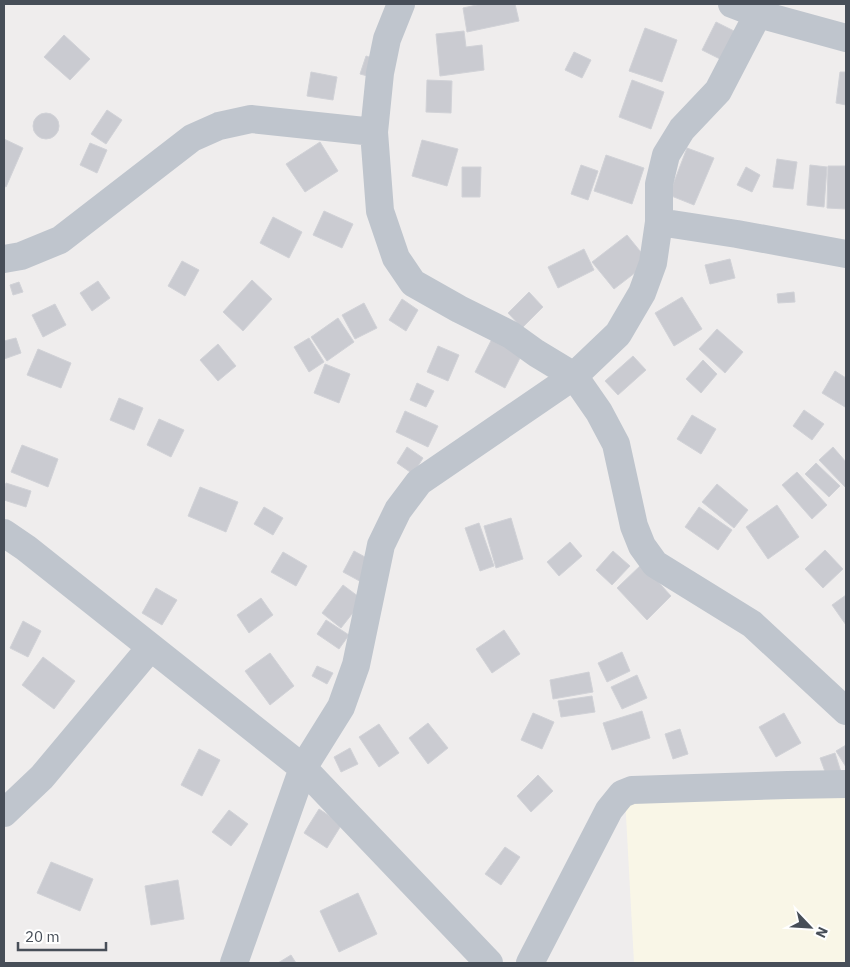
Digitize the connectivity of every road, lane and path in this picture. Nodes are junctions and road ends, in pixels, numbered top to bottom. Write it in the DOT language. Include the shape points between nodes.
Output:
graph roads {
  1 [pos="401,4"];
  2 [pos="732,4"];
  3 [pos="758,9"];
  4 [pos="846,38"];
  5 [pos="374,132"];
  6 [pos="659,222"];
  7 [pos="846,254"];
  8 [pos="4,259"];
  9 [pos="574,376"];
  10 [pos="4,533"];
  11 [pos="150,648"];
  12 [pos="846,711"];
  13 [pos="303,768"];
  14 [pos="846,784"];
  15 [pos="4,812"];
  16 [pos="234,963"];
  17 [pos="489,963"];
  18 [pos="530,963"];
  1 -- 5 [label="street" via="386,39"];
  2 -- 3 [label="street"];
  3 -- 4 [label="street"];
  3 -- 6 [label="street" via="718,90 682,129 666,155 659,184"];
  5 -- 8 [label="street" via="251,120 219,126 192,138 60,240 21,256"];
  5 -- 9 [label="street" via="380,212 396,258 413,284 511,335"];
  6 -- 7 [label="street"];
  6 -- 9 [label="street" via="653,263 642,293 618,334"];
  9 -- 12 [label="street" via="616,444 634,526 642,546 655,564 752,624"];
  9 -- 13 [label="street" via="419,482 398,510 381,545 356,665 341,707"];
  10 -- 11 [label="street"];
  11 -- 13 [label="street"];
  11 -- 15 [label="street" via="42,777"];
  13 -- 16 [label="street"];
  13 -- 17 [label="street"];
  14 -- 18 [label="street" via="632,790 622,794 609,810"];
}
